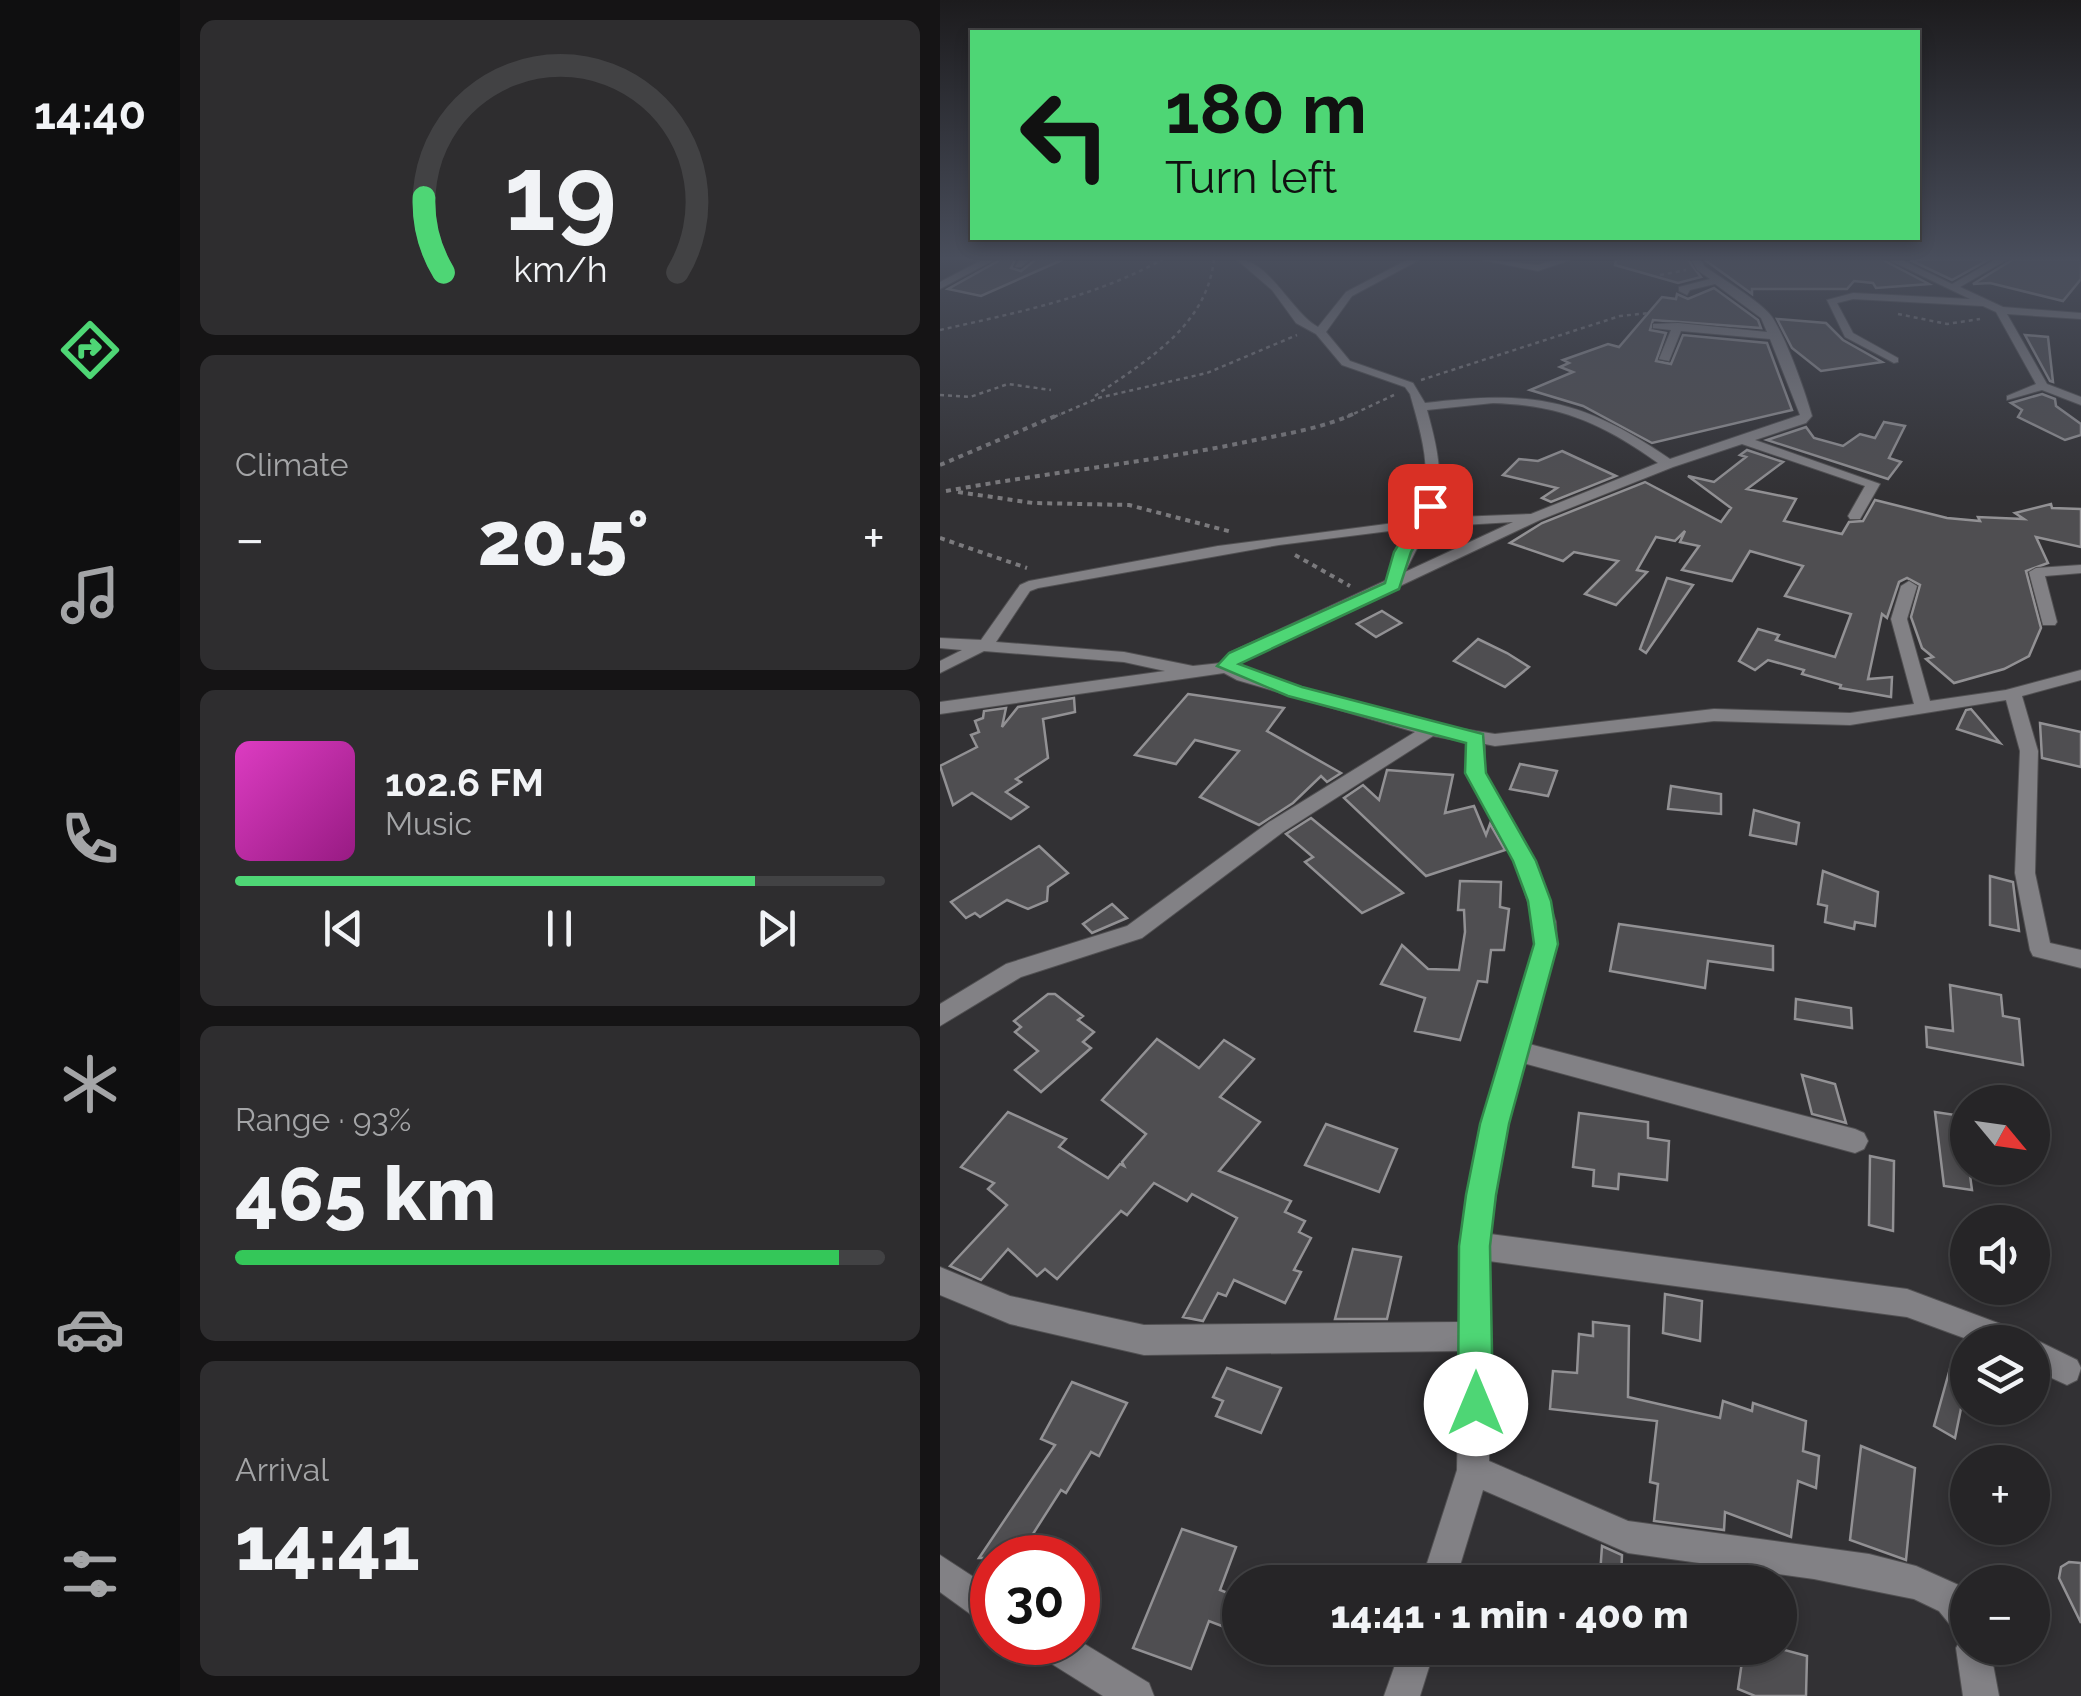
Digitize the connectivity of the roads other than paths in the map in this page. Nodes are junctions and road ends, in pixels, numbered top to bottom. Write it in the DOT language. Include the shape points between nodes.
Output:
graph roads {
  1 [pos="1324,338"];
  2 [pos="1673,338"];
  3 [pos="1778,338"];
  4 [pos="1856,338"];
  5 [pos="2013,338"];
  6 [pos="1665,360"];
  7 [pos="1894,360"];
  8 [pos="2042,386"];
  9 [pos="2011,398"];
  10 [pos="2081,401"];
  11 [pos="1420,407"];
  12 [pos="1741,439"];
  13 [pos="1668,464"];
  14 [pos="1856,516"];
  15 [pos="1536,517"];
  16 [pos="1422,522"];
  17 [pos="2081,568"];
  18 [pos="1393,586"];
  19 [pos="1909,586"];
  20 [pos="2049,622"];
  21 [pos="940,642"];
  22 [pos="987,643"];
  23 [pos="1226,666"];
  24 [pos="940,668"];
  25 [pos="1193,672"];
  26 [pos="2081,675"];
  27 [pos="2013,693"];
  28 [pos="940,708"];
  29 [pos="1924,709"];
  30 [pos="1430,730"];
  31 [pos="1476,739"];
  32 [pos="2081,959"];
  33 [pos="940,1016"];
  34 [pos="1516,1052"];
  35 [pos="1854,1142"];
  36 [pos="1475,1246"];
  37 [pos="940,1281"];
  38 [pos="1966,1325"];
  39 [pos="1475,1336"];
  40 [pos="2050,1362"];
  41 [pos="2067,1370"];
  42 [pos="1473,1470"];
  43 [pos="1443,1565"];
  44 [pos="940,1572"];
  45 [pos="970,1593"];
  46 [pos="1950,1598"];
  47 [pos="1085,1665"];
  48 [pos="1412,1665"];
  49 [pos="1976,1665"];
  50 [pos="1136,1696"];
  51 [pos="1402,1696"];
  52 [pos="1981,1696"];
  1 -- 11 [label="street" via="1346,363 1410,386"];
  2 -- 6 [label="street"];
  3 -- 12 [label="street" via="1806,416"];
  4 -- 7 [label="street"];
  5 -- 8 [label="street"];
  8 -- 9 [label="street"];
  8 -- 10 [label="street"];
  11 -- 13 [label="street" via="1502,401 1569,407 1602,418"];
  11 -- 16 [label="street" via="1434,472"];
  12 -- 13 [label="street"];
  12 -- 14 [label="street" via="1873,484"];
  13 -- 15 [label="street"];
  15 -- 16 [label="street"];
  15 -- 18 [label="street"];
  16 -- 18 [label="street"];
  16 -- 22 [label="street" via="1280,538 1025,588"];
  17 -- 20 [label="street" via="2036,572"];
  18 -- 23 [label="street"];
  19 -- 29 [label="street" via="1900,619"];
  21 -- 22 [label="street"];
  22 -- 24 [label="street"];
  22 -- 25 [label="street" via="1139,659"];
  23 -- 25 [label="street"];
  23 -- 30 [label="street"];
  25 -- 28 [label="street"];
  26 -- 27 [label="street"];
  27 -- 29 [label="street"];
  27 -- 32 [label="street" via="2029,750 2025,873 2034,930 2041,950"];
  29 -- 31 [label="street" via="1804,722 1714,715"];
  30 -- 31 [label="street"];
  30 -- 33 [label="street" via="1276,827 1134,932 1014,970"];
  31 -- 34 [label="street" via="1476,773 1524,861 1546,922"];
  34 -- 35 [label="street"];
  34 -- 36 [label="street" via="1494,1124"];
  36 -- 38 [label="street" via="1907,1303"];
  36 -- 39 [label="street"];
  37 -- 39 [label="street" via="1010,1310 1144,1340"];
  39 -- 42 [label="street"];
  40 -- 41 [label="street"];
  42 -- 43 [label="street"];
  42 -- 46 [label="street" via="1630,1538 1830,1564"];
  44 -- 45 [label="street"];
  47 -- 50 [label="street"];
  48 -- 51 [label="street"];
  49 -- 52 [label="street"];
}
